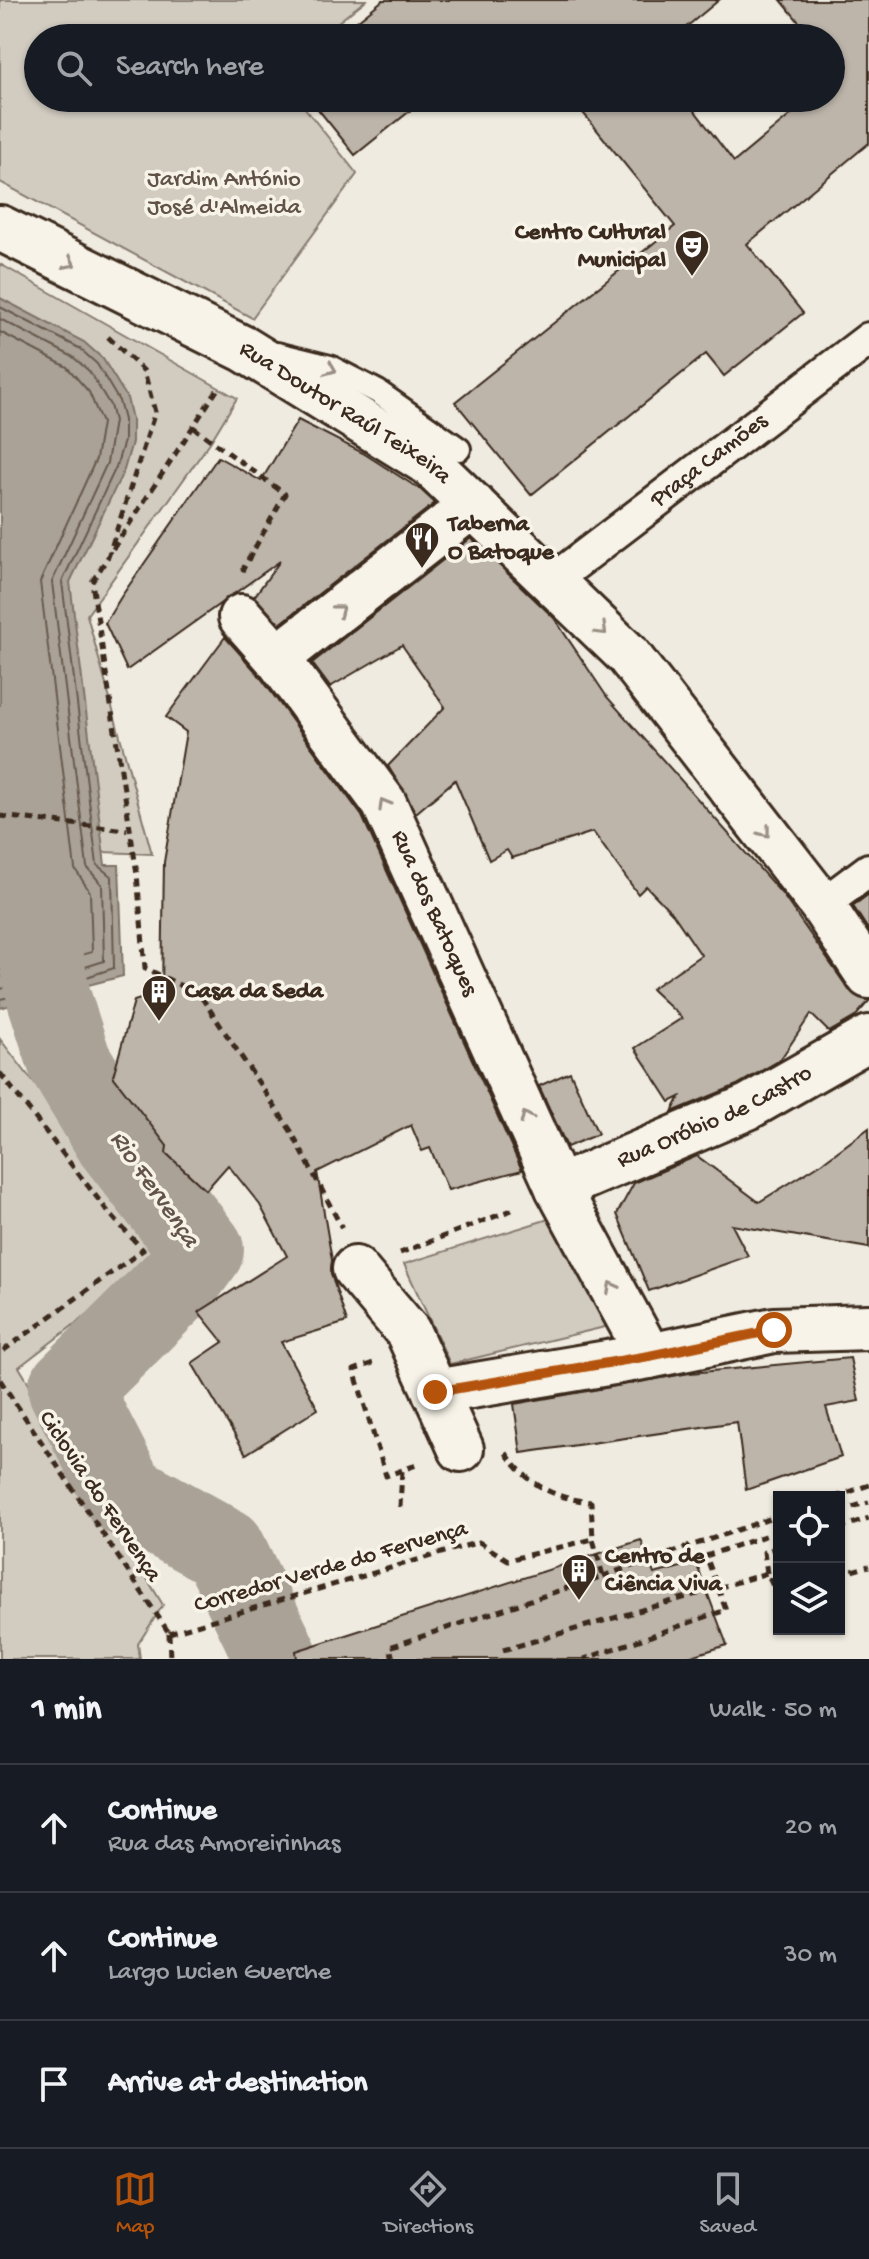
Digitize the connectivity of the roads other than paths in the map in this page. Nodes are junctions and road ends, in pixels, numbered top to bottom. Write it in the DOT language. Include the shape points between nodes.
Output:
graph roads {
  1 [pos="0,228"];
  2 [pos="869,342"];
  3 [pos="236,346"];
  4 [pos="459,449"];
  5 [pos="473,505"];
  6 [pos="552,581"];
  7 [pos="241,617"];
  8 [pos="277,658"];
  9 [pos="869,870"];
  10 [pos="822,905"];
  11 [pos="869,976"];
  12 [pos="869,1038"];
  13 [pos="558,1188"];
  14 [pos="355,1269"];
  15 [pos="834,1296"];
  16 [pos="869,1327"];
  17 [pos="774,1330"];
  18 [pos="649,1356"];
  19 [pos="435,1392"];
  20 [pos="481,1447"];
  1 -- 3 [label="street, Rua Doutor Raúl Teixeira, one-way"];
  2 -- 6 [label="street, Praça Camões"];
  3 -- 4 [label="lane, one-way" via="330,367 378,392"];
  3 -- 5 [label="street, Rua Doutor Raúl Teixeira" via="430,464"];
  5 -- 6 [label="street, Rua Doutor Raúl Teixeira"];
  8 -- 5 [label="street, one-way"];
  6 -- 10 [label="street, Rua Doutor Raúl Teixeira, one-way" via="628,655"];
  7 -- 8 [label="street, Rua dos Batoques"];
  13 -- 8 [label="street, Rua dos Batoques, one-way" via="384,803"];
  9 -- 10 [label="street"];
  10 -- 11 [label="street, Rua Doutor Raúl Teixeira"];
  12 -- 13 [label="street, Rua Oróbio de Castro" via="748,1107"];
  18 -- 13 [label="street, Rua dos Batoques, one-way"];
  14 -- 19 [label="street" via="408,1332"];
  15 -- 17 [label="street"];
  16 -- 17 [label="street"];
  17 -- 18 [label="street"];
  18 -- 19 [label="street"];
  19 -- 20 [label="street"];
}
